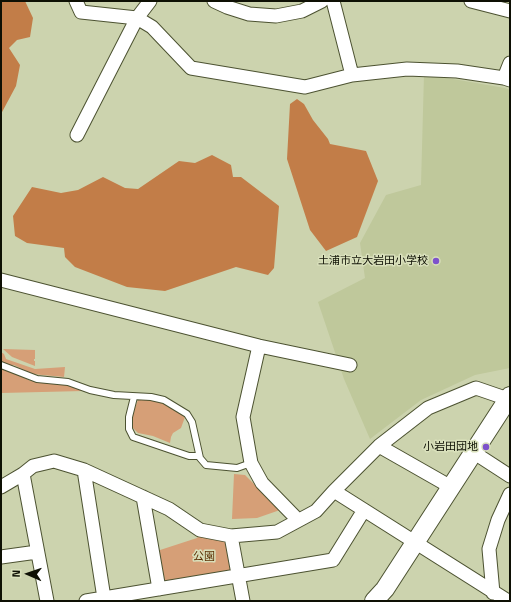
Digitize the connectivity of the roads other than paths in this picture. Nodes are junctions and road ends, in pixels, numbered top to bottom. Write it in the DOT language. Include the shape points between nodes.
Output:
graph roads {
  1 [pos="76,1"];
  2 [pos="150,1"];
  3 [pos="214,1"];
  4 [pos="322,1"];
  5 [pos="333,1"];
  6 [pos="471,1"];
  7 [pos="510,11"];
  8 [pos="137,18"];
  9 [pos="510,63"];
  10 [pos="352,76"];
  11 [pos="507,79"];
  12 [pos="77,135"];
  13 [pos="1,280"];
  14 [pos="259,346"];
  15 [pos="1,365"];
  16 [pos="350,365"];
  17 [pos="134,397"];
  18 [pos="509,398"];
  19 [pos="379,446"];
  20 [pos="473,452"];
  21 [pos="199,456"];
  22 [pos="251,463"];
  23 [pos="84,470"];
  24 [pos="23,474"];
  25 [pos="510,476"];
  26 [pos="1,487"];
  27 [pos="451,487"];
  28 [pos="334,491"];
  29 [pos="510,494"];
  30 [pos="143,497"];
  31 [pos="364,510"];
  32 [pos="298,520"];
  33 [pos="231,536"];
  34 [pos="414,543"];
  35 [pos="37,552"];
  36 [pos="1,557"];
  37 [pos="238,576"];
  38 [pos="159,589"];
  39 [pos="493,593"];
  40 [pos="104,598"];
  41 [pos="46,601"];
  42 [pos="86,601"];
  43 [pos="243,601"];
  44 [pos="374,601"];
  45 [pos="508,601"];
  1 -- 8 [label="street" via="81,12"];
  2 -- 8 [label="street"];
  3 -- 4 [label="street" via="249,14 276,16 302,11"];
  5 -- 10 [label="street"];
  6 -- 7 [label="street"];
  8 -- 10 [label="street" via="152,27 191,68 305,87"];
  8 -- 12 [label="street"];
  9 -- 11 [label="street"];
  10 -- 11 [label="street" via="407,69 457,71"];
  13 -- 14 [label="street"];
  14 -- 16 [label="street"];
  14 -- 22 [label="street" via="243,417"];
  15 -- 17 [label="lane" via="37,379 68,382 90,390"];
  17 -- 21 [label="lane" via="164,400 187,414 192,422"];
  17 -- 21 [label="lane" via="129,428 134,437 189,456"];
  18 -- 19 [label="street" via="476,388 428,408"];
  18 -- 20 [label="street"];
  19 -- 27 [label="street"];
  19 -- 28 [label="street"];
  20 -- 25 [label="street"];
  20 -- 27 [label="street"];
  21 -- 22 [label="lane" via="206,465 219,467 237,468"];
  22 -- 32 [label="street" via="262,483"];
  23 -- 24 [label="street" via="54,461 33,466"];
  23 -- 30 [label="street"];
  23 -- 40 [label="street"];
  24 -- 26 [label="street"];
  24 -- 35 [label="street"];
  27 -- 34 [label="street"];
  28 -- 31 [label="street"];
  28 -- 32 [label="street" via="316,511"];
  29 -- 39 [label="street" via="489,549"];
  30 -- 33 [label="street" via="169,509 200,530"];
  30 -- 38 [label="street"];
  31 -- 34 [label="street"];
  31 -- 37 [label="street" via="333,560"];
  32 -- 33 [label="street" via="277,532"];
  33 -- 37 [label="street"];
  34 -- 39 [label="street"];
  34 -- 44 [label="street" via="385,589"];
  35 -- 36 [label="street"];
  35 -- 41 [label="street"];
  37 -- 38 [label="street"];
  37 -- 43 [label="street"];
  38 -- 40 [label="street"];
  39 -- 45 [label="street"];
  40 -- 42 [label="street"];
}
